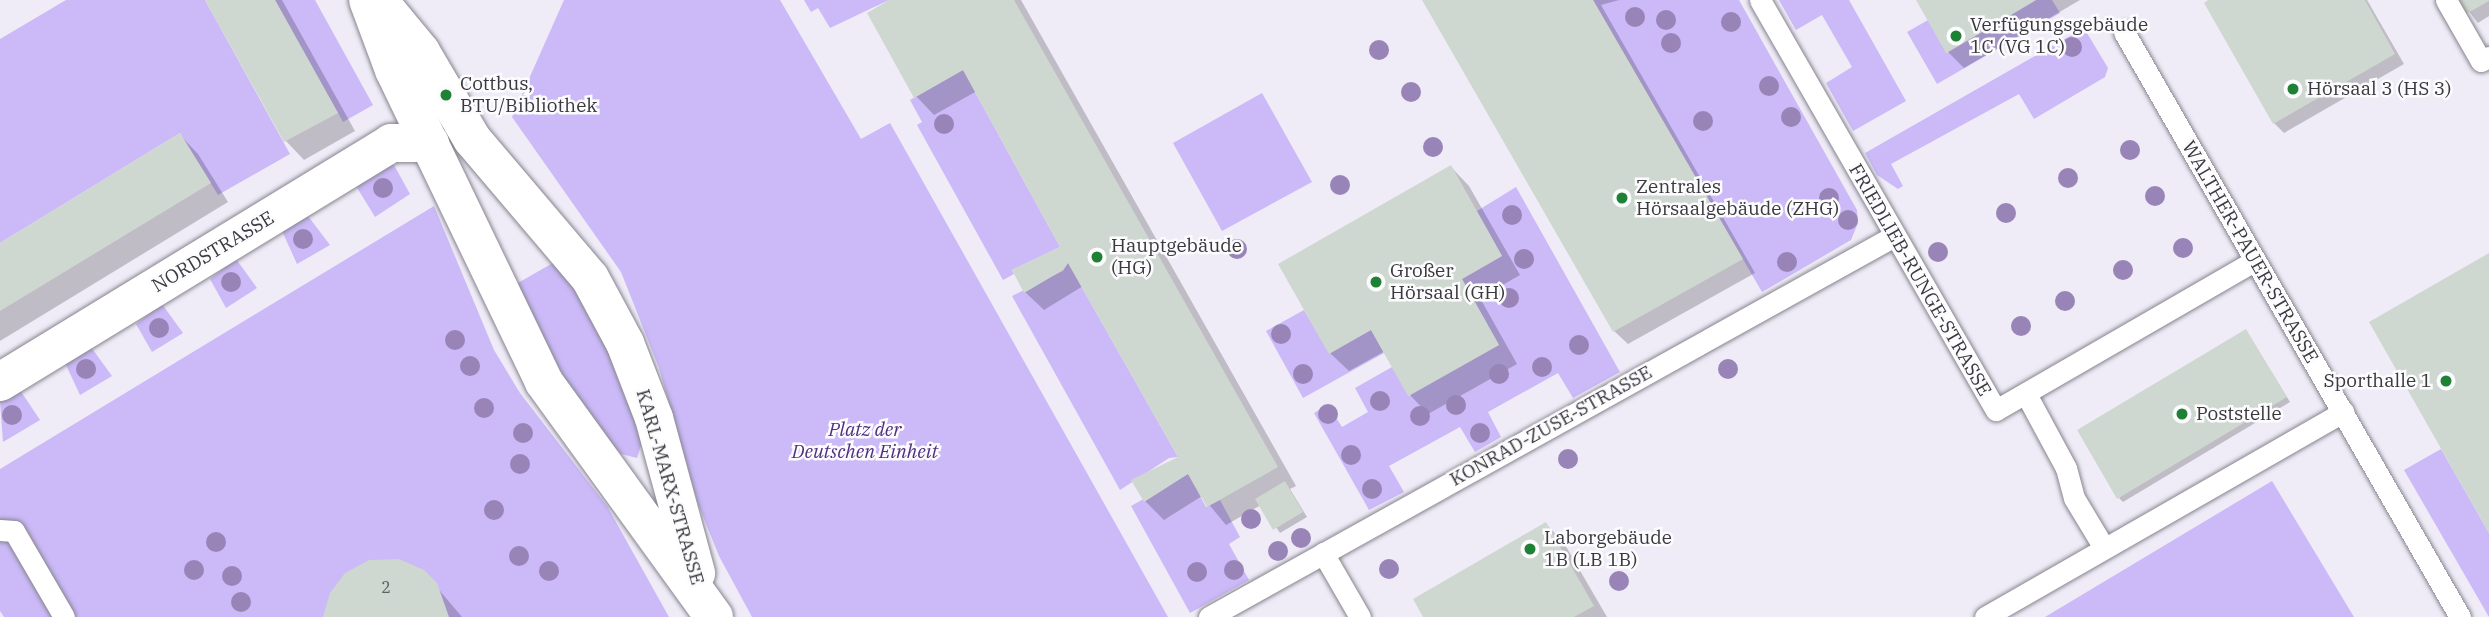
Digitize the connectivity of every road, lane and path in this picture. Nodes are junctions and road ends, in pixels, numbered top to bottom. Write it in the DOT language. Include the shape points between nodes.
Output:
graph roads {
  1 [pos="368,0"];
  2 [pos="378,0"];
  3 [pos="1760,0"];
  4 [pos="2446,0"];
  5 [pos="2124,33"];
  6 [pos="2489,57"];
  7 [pos="430,143"];
  8 [pos="1894,236"];
  9 [pos="2254,261"];
  10 [pos="0,382"];
  11 [pos="2026,394"];
  12 [pos="2343,412"];
  13 [pos="0,530"];
  14 [pos="2104,548"];
  15 [pos="1324,553"];
  16 [pos="708,606"];
  17 [pos="64,617"];
  18 [pos="1209,617"];
  19 [pos="1360,617"];
  20 [pos="1985,617"];
  21 [pos="2460,617"];
  1 -- 7 [label="street, KARL-MARX-STRASSE" via="394,70"];
  2 -- 16 [label="street, KARL-MARX-STRASSE" via="421,52 472,139 590,278 625,343 654,418"];
  3 -- 8 [label="lane, FRIEDLIEB-RUNGE-STRASSE"];
  4 -- 6 [label="lane" via="2481,61"];
  5 -- 9 [label="lane, WALTHER-PAUER-STRASSE"];
  7 -- 10 [label="street, NORDSTRASSE" via="391,143"];
  7 -- 16 [label="street, KARL-MARX-STRASSE" via="544,382"];
  8 -- 11 [label="lane, FRIEDLIEB-RUNGE-STRASSE" via="1996,410"];
  8 -- 15 [label="lane, KONRAD-ZUSE-STRASSE"];
  9 -- 11 [label="lane, FRIEDLIEB-RUNGE-STRASSE"];
  9 -- 12 [label="lane, WALTHER-PAUER-STRASSE"];
  11 -- 14 [label="lane" via="2066,468 2074,498"];
  12 -- 14 [label="lane"];
  12 -- 21 [label="lane, WALTHER-PAUER-STRASSE"];
  13 -- 17 [label="lane" via="14,531"];
  14 -- 20 [label="lane"];
  15 -- 18 [label="lane, KONRAD-ZUSE-STRASSE"];
  15 -- 19 [label="lane"];
}
